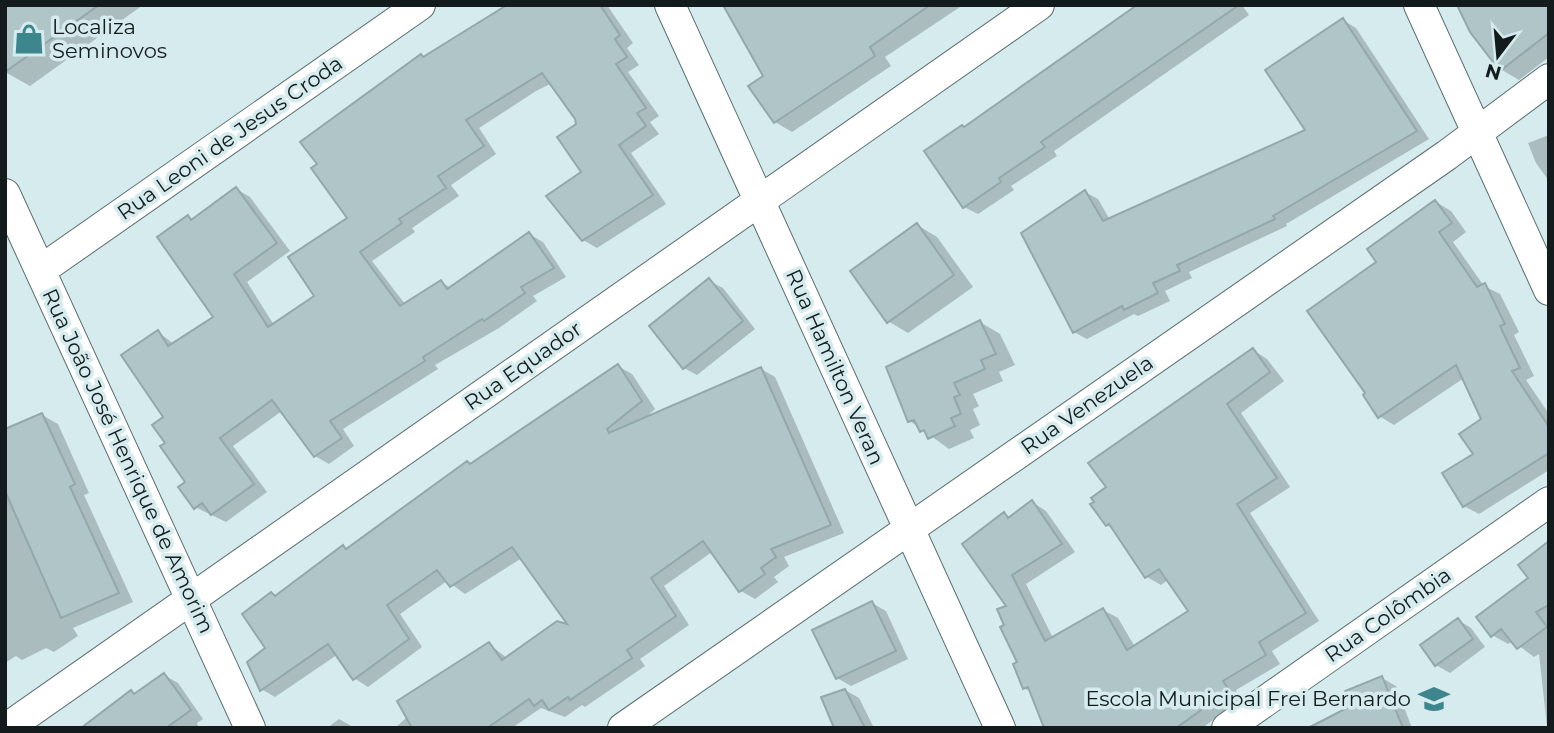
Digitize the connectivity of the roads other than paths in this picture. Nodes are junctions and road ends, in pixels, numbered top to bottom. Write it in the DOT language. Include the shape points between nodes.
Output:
graph roads {
  1 [pos="420,5"];
  2 [pos="670,5"];
  3 [pos="1039,5"];
  4 [pos="1419,5"];
  5 [pos="1549,79"];
  6 [pos="1477,134"];
  7 [pos="5,194"];
  8 [pos="760,201"];
  9 [pos="41,270"];
  10 [pos="1549,290"];
  11 [pos="1549,502"];
  12 [pos="909,529"];
  13 [pos="191,598"];
  14 [pos="7,728"];
  15 [pos="250,728"];
  16 [pos="623,728"];
  17 [pos="1000,728"];
  18 [pos="1227,728"];
  1 -- 9 [label="street, Rua Leoni de Jesus Croda"];
  2 -- 8 [label="street, Rua Hamilton Veran"];
  3 -- 8 [label="street, Rua Equador"];
  4 -- 6 [label="street"];
  5 -- 6 [label="street, Rua Venezuela"];
  6 -- 10 [label="street"];
  6 -- 12 [label="street, Rua Venezuela"];
  7 -- 9 [label="street, Rua João José Henrique de Amorim"];
  8 -- 12 [label="street, Rua Hamilton Veran"];
  8 -- 13 [label="street, Rua Equador"];
  9 -- 13 [label="street, Rua João José Henrique de Amorim"];
  11 -- 18 [label="street, Rua Colômbia"];
  12 -- 16 [label="street, Rua Venezuela"];
  12 -- 17 [label="street, Rua Hamilton Veran"];
  13 -- 14 [label="street, Rua Equador"];
  13 -- 15 [label="street, Rua João José Henrique de Amorim"];
}
